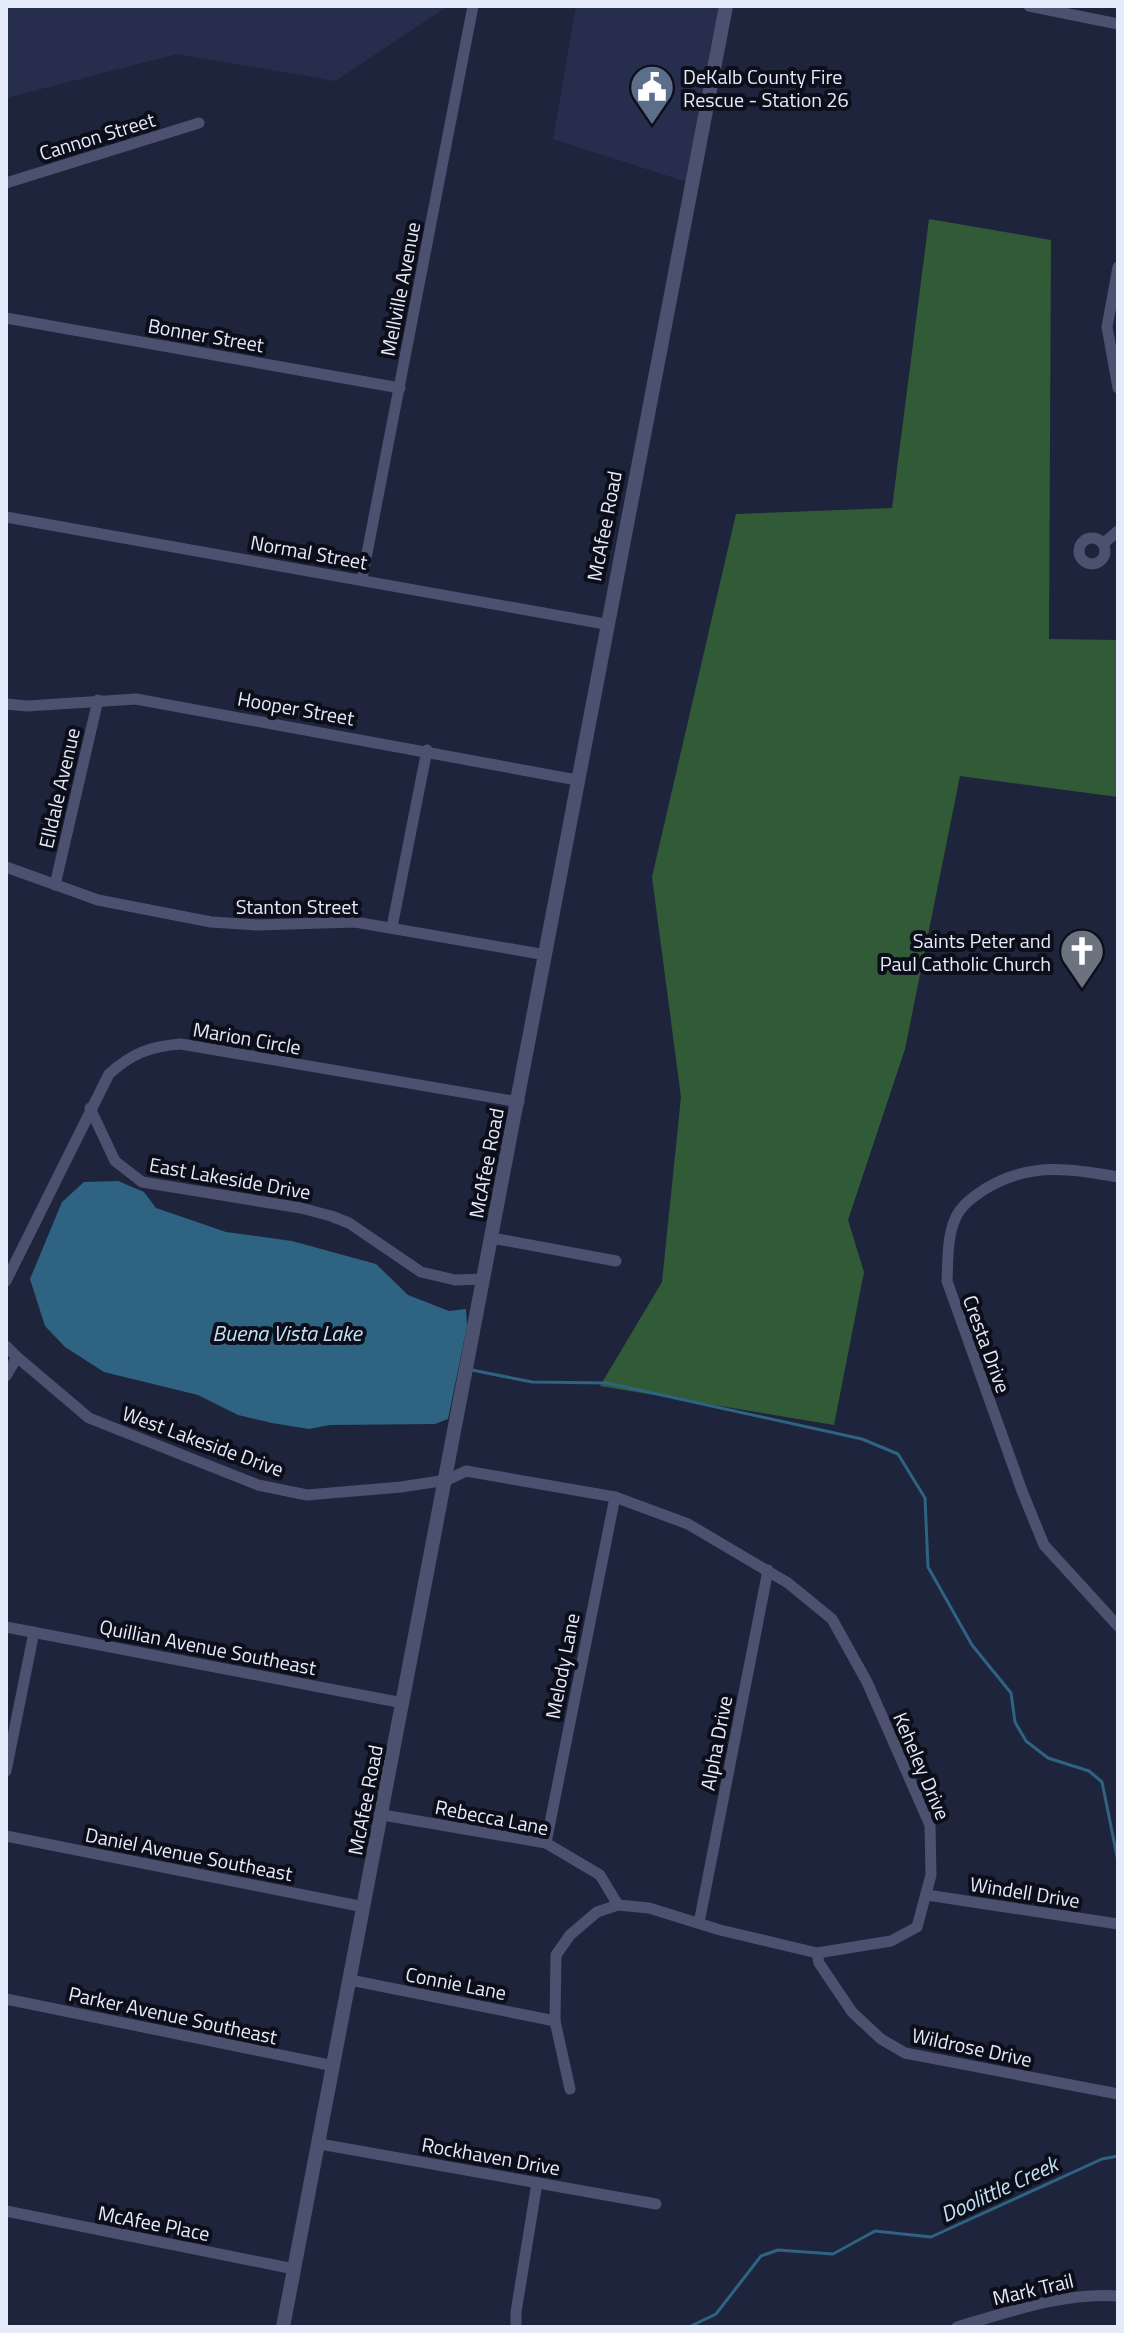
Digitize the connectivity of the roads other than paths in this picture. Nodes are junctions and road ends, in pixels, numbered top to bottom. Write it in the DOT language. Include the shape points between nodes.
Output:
graph roads {
  1 [pos="473,6"];
  2 [pos="726,6"];
  3 [pos="1029,6"];
  4 [pos="1118,24"];
  5 [pos="199,123"];
  6 [pos="6,183"];
  7 [pos="1118,267"];
  8 [pos="6,318"];
  9 [pos="400,388"];
  10 [pos="1118,388"];
  11 [pos="6,517"];
  12 [pos="1118,531"];
  13 [pos="1104,543"];
  14 [pos="362,579"];
  15 [pos="605,624"];
  16 [pos="98,700"];
  17 [pos="6,704"];
  18 [pos="427,750"];
  19 [pos="577,780"];
  20 [pos="6,867"];
  21 [pos="55,885"];
  22 [pos="392,927"];
  23 [pos="546,955"];
  24 [pos="519,1102"];
  25 [pos="90,1108"];
  26 [pos="1118,1177"];
  27 [pos="492,1238"];
  28 [pos="616,1261"];
  29 [pos="483,1279"];
  30 [pos="6,1281"];
  31 [pos="6,1346"];
  32 [pos="17,1357"];
  33 [pos="6,1376"];
  34 [pos="447,1480"];
  35 [pos="615,1497"];
  36 [pos="768,1570"];
  37 [pos="1118,1626"];
  38 [pos="6,1627"];
  39 [pos="34,1632"];
  40 [pos="403,1703"];
  41 [pos="6,1771"];
  42 [pos="383,1815"];
  43 [pos="6,1836"];
  44 [pos="546,1843"];
  45 [pos="927,1895"];
  46 [pos="618,1905"];
  47 [pos="364,1907"];
  48 [pos="699,1923"];
  49 [pos="1118,1924"];
  50 [pos="817,1953"];
  51 [pos="350,1980"];
  52 [pos="6,1999"];
  53 [pos="555,2021"];
  54 [pos="334,2066"];
  55 [pos="570,2089"];
  56 [pos="1118,2094"];
  57 [pos="320,2144"];
  58 [pos="537,2183"];
  59 [pos="656,2204"];
  60 [pos="6,2211"];
  61 [pos="294,2269"];
  62 [pos="1118,2296"];
  63 [pos="283,2327"];
  64 [pos="516,2327"];
  65 [pos="957,2327"];
  1 -- 9 [label="street, Mellville Avenue"];
  2 -- 15 [label="street, McAfee Road"];
  3 -- 4 [label="street"];
  5 -- 6 [label="street, Cannon Street"];
  7 -- 10 [label="street" via="1107,327"];
  8 -- 9 [label="street, Bonner Street"];
  9 -- 14 [label="street, Mellville Avenue"];
  11 -- 14 [label="street, Normal Street"];
  12 -- 13 [label="street"];
  14 -- 15 [label="street, Normal Street"];
  15 -- 19 [label="street, McAfee Road"];
  16 -- 17 [label="street, Hooper Street"];
  16 -- 18 [label="street, Hooper Street" via="163,702"];
  16 -- 21 [label="street, Elldale Avenue"];
  18 -- 19 [label="street, Hooper Street"];
  18 -- 22 [label="street"];
  19 -- 23 [label="street, McAfee Road"];
  20 -- 21 [label="street, Stanton Street"];
  21 -- 22 [label="street, Stanton Street" via="98,900 211,922"];
  22 -- 23 [label="street, Stanton Street"];
  23 -- 24 [label="street, McAfee Road"];
  24 -- 25 [label="street, Marion Circle" via="181,1044 128,1057 109,1074"];
  24 -- 27 [label="street, McAfee Road"];
  25 -- 29 [label="street, East Lakeside Drive" via="115,1161 142,1182 301,1208 349,1223 421,1272 455,1280"];
  25 -- 30 [label="street, Marion Circle"];
  26 -- 37 [label="street, Cresta Drive" via="1053,1167 1003,1178 959,1211 949,1245 947,1281 1044,1545"];
  27 -- 28 [label="street"];
  27 -- 29 [label="street, McAfee Road"];
  29 -- 34 [label="street, McAfee Road"];
  31 -- 32 [label="street"];
  32 -- 33 [label="street"];
  32 -- 34 [label="street, West Lakeside Drive" via="89,1418 258,1485 307,1495"];
  34 -- 35 [label="street, Keheley Drive" via="466,1471 486,1473"];
  34 -- 40 [label="street, McAfee Road"];
  35 -- 36 [label="street, Keheley Drive" via="688,1524"];
  35 -- 44 [label="street, Melody Lane"];
  36 -- 45 [label="street, Keheley Drive" via="832,1619 867,1682 930,1825 933,1861"];
  36 -- 48 [label="street, Alpha Drive"];
  38 -- 39 [label="street, Quillian Avenue Southeast"];
  39 -- 40 [label="street, Quillian Avenue Southeast"];
  39 -- 41 [label="street"];
  40 -- 42 [label="street, McAfee Road"];
  42 -- 44 [label="street, Rebecca Lane"];
  42 -- 47 [label="street, McAfee Road"];
  43 -- 47 [label="street, Daniel Avenue Southeast"];
  44 -- 46 [label="street, Rebecca Lane" via="600,1875"];
  45 -- 49 [label="street, Windell Drive"];
  45 -- 50 [label="street, Keheley Drive" via="911,1933"];
  46 -- 48 [label="street, Keheley Drive"];
  46 -- 53 [label="street" via="597,1912 556,1955"];
  47 -- 51 [label="street, McAfee Road"];
  48 -- 50 [label="street, Keheley Drive"];
  50 -- 56 [label="street, Wildrose Drive" via="852,2012 891,2047 926,2059"];
  51 -- 53 [label="street, Connie Lane"];
  51 -- 54 [label="street, McAfee Road"];
  52 -- 54 [label="street, Parker Avenue Southeast"];
  53 -- 55 [label="street"];
  54 -- 57 [label="street, McAfee Road"];
  57 -- 58 [label="street, Rockhaven Drive"];
  57 -- 61 [label="street, McAfee Road"];
  58 -- 59 [label="street, Rockhaven Drive"];
  58 -- 64 [label="street"];
  60 -- 61 [label="street, McAfee Place"];
  61 -- 63 [label="street, McAfee Road"];
  62 -- 65 [label="street, Mark Trail" via="1067,2298"];
}
